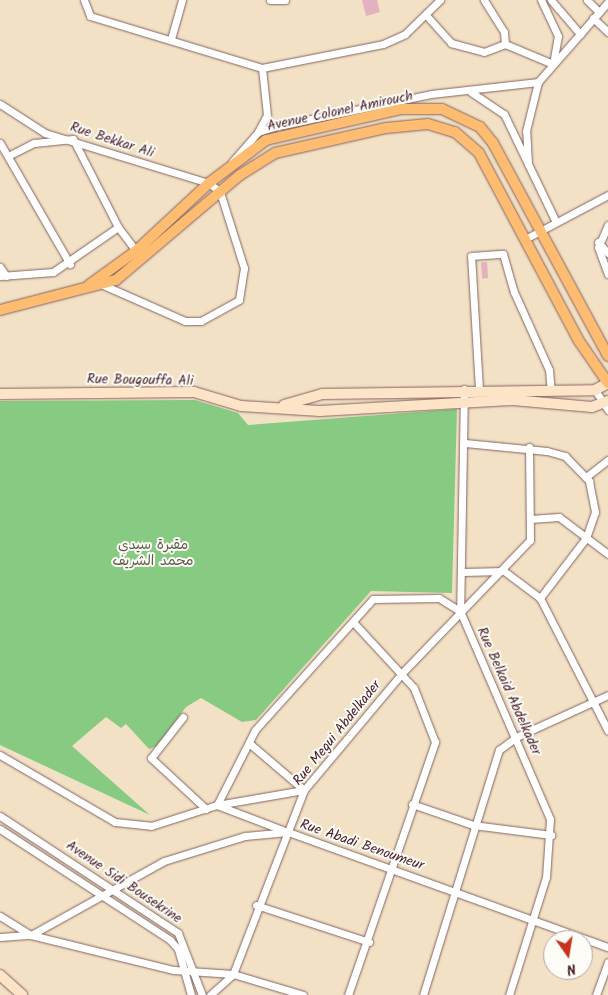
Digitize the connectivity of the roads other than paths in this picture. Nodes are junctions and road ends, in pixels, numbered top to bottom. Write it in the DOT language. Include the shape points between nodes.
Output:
graph roads {
  1 [pos="84,0"];
  2 [pos="182,0"];
  3 [pos="270,0"];
  4 [pos="284,0"];
  5 [pos="440,0"];
  6 [pos="484,0"];
  7 [pos="541,0"];
  8 [pos="551,0"];
  9 [pos="587,0"];
  10 [pos="608,2"];
  11 [pos="599,12"];
  12 [pos="426,15"];
  13 [pos="593,18"];
  14 [pos="608,32"];
  15 [pos="580,34"];
  16 [pos="172,38"];
  17 [pos="505,44"];
  18 [pos="554,64"];
  19 [pos="262,68"];
  20 [pos="538,82"];
  21 [pos="470,92"];
  22 [pos="0,104"];
  23 [pos="267,114"];
  24 [pos="273,127"];
  25 [pos="258,132"];
  26 [pos="73,139"];
  27 [pos="0,143"];
  28 [pos="8,156"];
  29 [pos="528,164"];
  30 [pos="229,167"];
  31 [pos="209,183"];
  32 [pos="220,192"];
  33 [pos="608,195"];
  34 [pos="556,222"];
  35 [pos="608,225"];
  36 [pos="118,228"];
  37 [pos="540,231"];
  38 [pos="527,238"];
  39 [pos="598,242"];
  40 [pos="136,251"];
  41 [pos="608,253"];
  42 [pos="70,264"];
  43 [pos="0,267"];
  44 [pos="608,274"];
  45 [pos="3,276"];
  46 [pos="103,285"];
  47 [pos="82,290"];
  48 [pos="0,310"];
  49 [pos="608,356"];
  50 [pos="608,383"];
  51 [pos="464,389"];
  52 [pos="479,389"];
  53 [pos="596,390"];
  54 [pos="551,391"];
  55 [pos="0,394"];
  56 [pos="464,402"];
  57 [pos="607,405"];
  58 [pos="279,407"];
  59 [pos="465,443"];
  60 [pos="529,447"];
  61 [pos="608,460"];
  62 [pos="586,476"];
  63 [pos="530,519"];
  64 [pos="586,538"];
  65 [pos="608,554"];
  66 [pos="504,571"];
  67 [pos="463,572"];
  68 [pos="540,598"];
  69 [pos="460,612"];
  70 [pos="352,622"];
  71 [pos="403,672"];
  72 [pos="608,695"];
  73 [pos="595,702"];
  74 [pos="182,717"];
  75 [pos="608,730"];
  76 [pos="516,737"];
  77 [pos="249,743"];
  78 [pos="0,755"];
  79 [pos="304,790"];
  80 [pos="412,804"];
  81 [pos="217,805"];
  82 [pos="206,810"];
  83 [pos="0,816"];
  84 [pos="474,825"];
  85 [pos="0,829"];
  86 [pos="288,832"];
  87 [pos="551,835"];
  88 [pos="392,868"];
  89 [pos="117,889"];
  90 [pos="458,892"];
  91 [pos="104,897"];
  92 [pos="256,905"];
  93 [pos="0,916"];
  94 [pos="533,917"];
  95 [pos="31,935"];
  96 [pos="0,937"];
  97 [pos="369,942"];
  98 [pos="608,947"];
  99 [pos="608,962"];
  100 [pos="185,972"];
  101 [pos="196,972"];
  102 [pos="233,974"];
  103 [pos="0,975"];
  104 [pos="22,995"];
  105 [pos="190,995"];
  106 [pos="202,995"];
  107 [pos="210,995"];
  108 [pos="303,995"];
  109 [pos="348,995"];
  110 [pos="423,995"];
  111 [pos="509,995"];
  112 [pos="596,995"];
  1 -- 16 [label="street" via="90,16"];
  2 -- 16 [label="street"];
  3 -- 4 [label="street"];
  5 -- 12 [label="street"];
  6 -- 17 [label="street" via="504,32"];
  7 -- 18 [label="street" via="558,36"];
  8 -- 15 [label="street"];
  9 -- 11 [label="street"];
  10 -- 11 [label="street"];
  11 -- 13 [label="street"];
  12 -- 17 [label="street" via="451,43 466,50 484,52"];
  12 -- 19 [label="street" via="405,34 383,44"];
  13 -- 14 [label="street"];
  13 -- 15 [label="street"];
  15 -- 18 [label="street"];
  16 -- 19 [label="street"];
  17 -- 18 [label="street"];
  18 -- 20 [label="street"];
  19 -- 23 [label="street"];
  20 -- 21 [label="street"];
  20 -- 29 [label="street" via="526,131"];
  21 -- 24 [label="street" via="431,94"];
  21 -- 29 [label="street" via="504,114"];
  22 -- 26 [label="street, Rue Bekkar Ali" via="45,134"];
  23 -- 24 [label="street"];
  23 -- 25 [label="street"];
  24 -- 25 [label="street"];
  25 -- 30 [label="street"];
  26 -- 28 [label="street" via="34,143"];
  26 -- 31 [label="street, Rue Bekkar Ali"];
  26 -- 36 [label="street"];
  27 -- 28 [label="street"];
  28 -- 42 [label="street"];
  29 -- 34 [label="street"];
  30 -- 31 [label="main road, Avenue Colonel Amirouch"];
  30 -- 37 [label="main road, Avenue Colonel Amirouch" via="251,148 283,134 401,110 442,109 480,127 493,142"];
  31 -- 32 [label="street, Rue Bekkar Ali"];
  31 -- 40 [label="main road, Avenue Colonel Amirouch"];
  32 -- 38 [label="main road, Avenue Colonel Amirouch" via="263,158 294,145 428,124 455,132 480,153"];
  32 -- 46 [label="main road, Avenue Colonel Amirouch" via="131,270"];
  32 -- 46 [label="street" via="244,268 239,300 201,321 185,321"];
  33 -- 34 [label="street"];
  34 -- 37 [label="street"];
  35 -- 39 [label="street"];
  36 -- 40 [label="street"];
  36 -- 42 [label="street"];
  37 -- 38 [label="street"];
  37 -- 49 [label="main road, Avenue Colonel Amirouch"];
  38 -- 50 [label="main road, Avenue Colonel Amirouch" via="579,341"];
  39 -- 41 [label="street"];
  39 -- 44 [label="street"];
  40 -- 47 [label="main road, Avenue Colonel Amirouch"];
  42 -- 45 [label="street" via="53,272"];
  43 -- 45 [label="street"];
  46 -- 47 [label="main road, Avenue Colonel Amirouch"];
  47 -- 48 [label="main road, Avenue Colonel Amirouch"];
  50 -- 53 [label="street"];
  51 -- 52 [label="street"];
  51 -- 56 [label="street, Rue Belkaid Abdelkader"];
  51 -- 58 [label="street" via="322,394"];
  52 -- 54 [label="street"];
  52 -- 54 [label="street" via="471,256 503,254 514,292 549,370"];
  53 -- 54 [label="street"];
  53 -- 57 [label="street"];
  55 -- 58 [label="street, Rue Bougouffa Ali" via="194,392 241,406"];
  56 -- 57 [label="street"];
  56 -- 58 [label="street" via="320,411"];
  56 -- 59 [label="street, Rue Belkaid Abdelkader"];
  59 -- 60 [label="street"];
  59 -- 67 [label="street, Rue Belkaid Abdelkader"];
  60 -- 62 [label="street" via="565,456"];
  60 -- 63 [label="street, Rue Megui Abdelkader"];
  61 -- 62 [label="street"];
  62 -- 64 [label="street" via="595,512"];
  63 -- 64 [label="street" via="559,517"];
  63 -- 66 [label="street, Rue Megui Abdelkader" via="530,540"];
  64 -- 65 [label="street"];
  64 -- 68 [label="street"];
  66 -- 67 [label="street"];
  66 -- 68 [label="street"];
  66 -- 69 [label="street, Rue Megui Abdelkader"];
  67 -- 69 [label="street, Rue Belkaid Abdelkader"];
  68 -- 73 [label="street"];
  69 -- 70 [label="street" via="440,598 373,599"];
  69 -- 71 [label="street, Rue Megui Abdelkader"];
  69 -- 76 [label="street, Rue Belkaid Abdelkader"];
  70 -- 71 [label="street"];
  70 -- 77 [label="street" via="255,730"];
  71 -- 79 [label="street, Rue Megui Abdelkader"];
  71 -- 80 [label="street" via="436,742"];
  72 -- 73 [label="street"];
  73 -- 75 [label="street"];
  73 -- 76 [label="street"];
  74 -- 82 [label="street" via="151,758"];
  76 -- 84 [label="street" via="499,750"];
  76 -- 87 [label="street, Rue Belkaid Abdelkader" via="550,819"];
  77 -- 79 [label="street"];
  77 -- 81 [label="street"];
  78 -- 82 [label="street" via="115,822 151,826"];
  79 -- 81 [label="street"];
  79 -- 86 [label="street, Rue Megui Abdelkader"];
  80 -- 84 [label="street"];
  80 -- 88 [label="street"];
  81 -- 82 [label="street"];
  81 -- 86 [label="street"];
  83 -- 89 [label="street, Avenue Sidi Bousekrine"];
  84 -- 87 [label="street"];
  84 -- 90 [label="street"];
  85 -- 91 [label="street, Avenue Sidi Bousekrine"];
  86 -- 88 [label="street, Rue Abadi Benoumeur"];
  86 -- 89 [label="street, Rue Abadi Benoumeur" via="245,836 164,861"];
  86 -- 92 [label="street, Rue Megui Abdelkader"];
  87 -- 94 [label="street, Rue Belkaid Abdelkader" via="546,877"];
  88 -- 90 [label="street, Rue Abadi Benoumeur"];
  88 -- 97 [label="street"];
  89 -- 91 [label="street, Rue Abadi Benoumeur"];
  89 -- 101 [label="street, Avenue Sidi Bousekrine" via="178,933"];
  90 -- 94 [label="street, Rue Abadi Benoumeur"];
  90 -- 110 [label="street"];
  91 -- 95 [label="street, Rue Abadi Benoumeur"];
  91 -- 100 [label="street, Avenue Sidi Bousekrine" via="170,940"];
  92 -- 97 [label="street"];
  92 -- 102 [label="street, Rue Megui Abdelkader"];
  93 -- 95 [label="street"];
  94 -- 98 [label="street, Rue Abadi Benoumeur"];
  94 -- 111 [label="street, Rue Belkaid Abdelkader"];
  95 -- 96 [label="street, Rue Abadi Benoumeur"];
  95 -- 100 [label="street"];
  97 -- 109 [label="street"];
  99 -- 112 [label="street"];
  100 -- 101 [label="street"];
  100 -- 105 [label="street, Avenue Sidi Bousekrine"];
  101 -- 102 [label="street"];
  101 -- 106 [label="street, Avenue Sidi Bousekrine"];
  102 -- 107 [label="street"];
  102 -- 108 [label="street"];
  103 -- 104 [label="street"];
}
